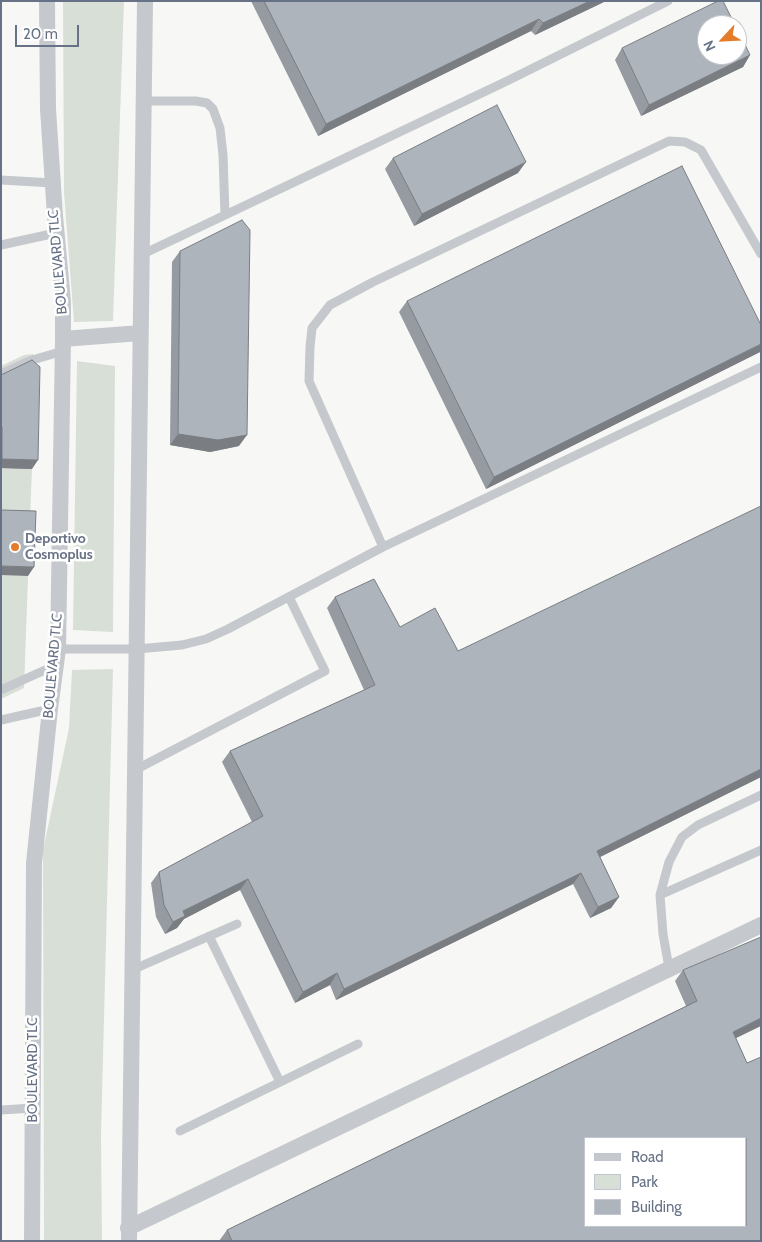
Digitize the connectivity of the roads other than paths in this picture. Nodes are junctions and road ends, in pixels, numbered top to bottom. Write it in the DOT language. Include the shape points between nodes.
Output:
graph roads {
  1 [pos="47,1"];
  2 [pos="144,1"];
  3 [pos="668,1"];
  4 [pos="143,102"];
  5 [pos="1,180"];
  6 [pos="53,183"];
  7 [pos="225,215"];
  8 [pos="56,234"];
  9 [pos="1,245"];
  10 [pos="761,254"];
  11 [pos="142,255"];
  12 [pos="140,333"];
  13 [pos="63,345"];
  14 [pos="761,367"];
  15 [pos="1,374"];
  16 [pos="383,547"];
  17 [pos="289,597"];
  18 [pos="58,649"];
  19 [pos="137,649"];
  20 [pos="56,665"];
  21 [pos="1,690"];
  22 [pos="50,709"];
  23 [pos="1,720"];
  24 [pos="135,770"];
  25 [pos="761,795"];
  26 [pos="761,850"];
  27 [pos="660,895"];
  28 [pos="237,924"];
  29 [pos="761,925"];
  30 [pos="209,936"];
  31 [pos="669,968"];
  32 [pos="132,970"];
  33 [pos="358,1044"];
  34 [pos="280,1082"];
  35 [pos="33,1108"];
  36 [pos="1,1110"];
  37 [pos="180,1132"];
  38 [pos="129,1235"];
  39 [pos="32,1241"];
  1 -- 6 [label="street, BOULEVARD TLC" via="48,109"];
  2 -- 4 [label="street"];
  3 -- 7 [label="lane"];
  4 -- 7 [label="lane" via="196,100 213,109 220,128"];
  4 -- 11 [label="street"];
  5 -- 6 [label="lane"];
  6 -- 8 [label="street, BOULEVARD TLC"];
  7 -- 11 [label="lane"];
  8 -- 9 [label="lane"];
  8 -- 13 [label="street, BOULEVARD TLC" via="63,302"];
  10 -- 16 [label="lane" via="701,150 685,142 669,141 330,305 312,328 310,381"];
  11 -- 12 [label="street"];
  12 -- 13 [label="street"];
  12 -- 19 [label="street"];
  13 -- 15 [label="lane"];
  13 -- 18 [label="street, BOULEVARD TLC"];
  14 -- 16 [label="lane"];
  16 -- 17 [label="lane"];
  17 -- 19 [label="lane" via="206,639"];
  17 -- 24 [label="lane" via="325,672"];
  18 -- 19 [label="lane"];
  18 -- 20 [label="street, BOULEVARD TLC"];
  19 -- 24 [label="street"];
  20 -- 21 [label="lane"];
  20 -- 22 [label="street, BOULEVARD TLC"];
  22 -- 23 [label="lane"];
  22 -- 35 [label="street, BOULEVARD TLC" via="34,863"];
  24 -- 32 [label="street"];
  25 -- 27 [label="lane" via="698,825 682,838 669,862"];
  26 -- 27 [label="lane"];
  27 -- 31 [label="lane"];
  28 -- 30 [label="lane"];
  29 -- 31 [label="street"];
  30 -- 32 [label="lane"];
  30 -- 34 [label="lane"];
  31 -- 38 [label="street"];
  32 -- 38 [label="street"];
  33 -- 34 [label="lane"];
  34 -- 37 [label="lane"];
  35 -- 36 [label="lane"];
  35 -- 39 [label="street, BOULEVARD TLC"];
}
